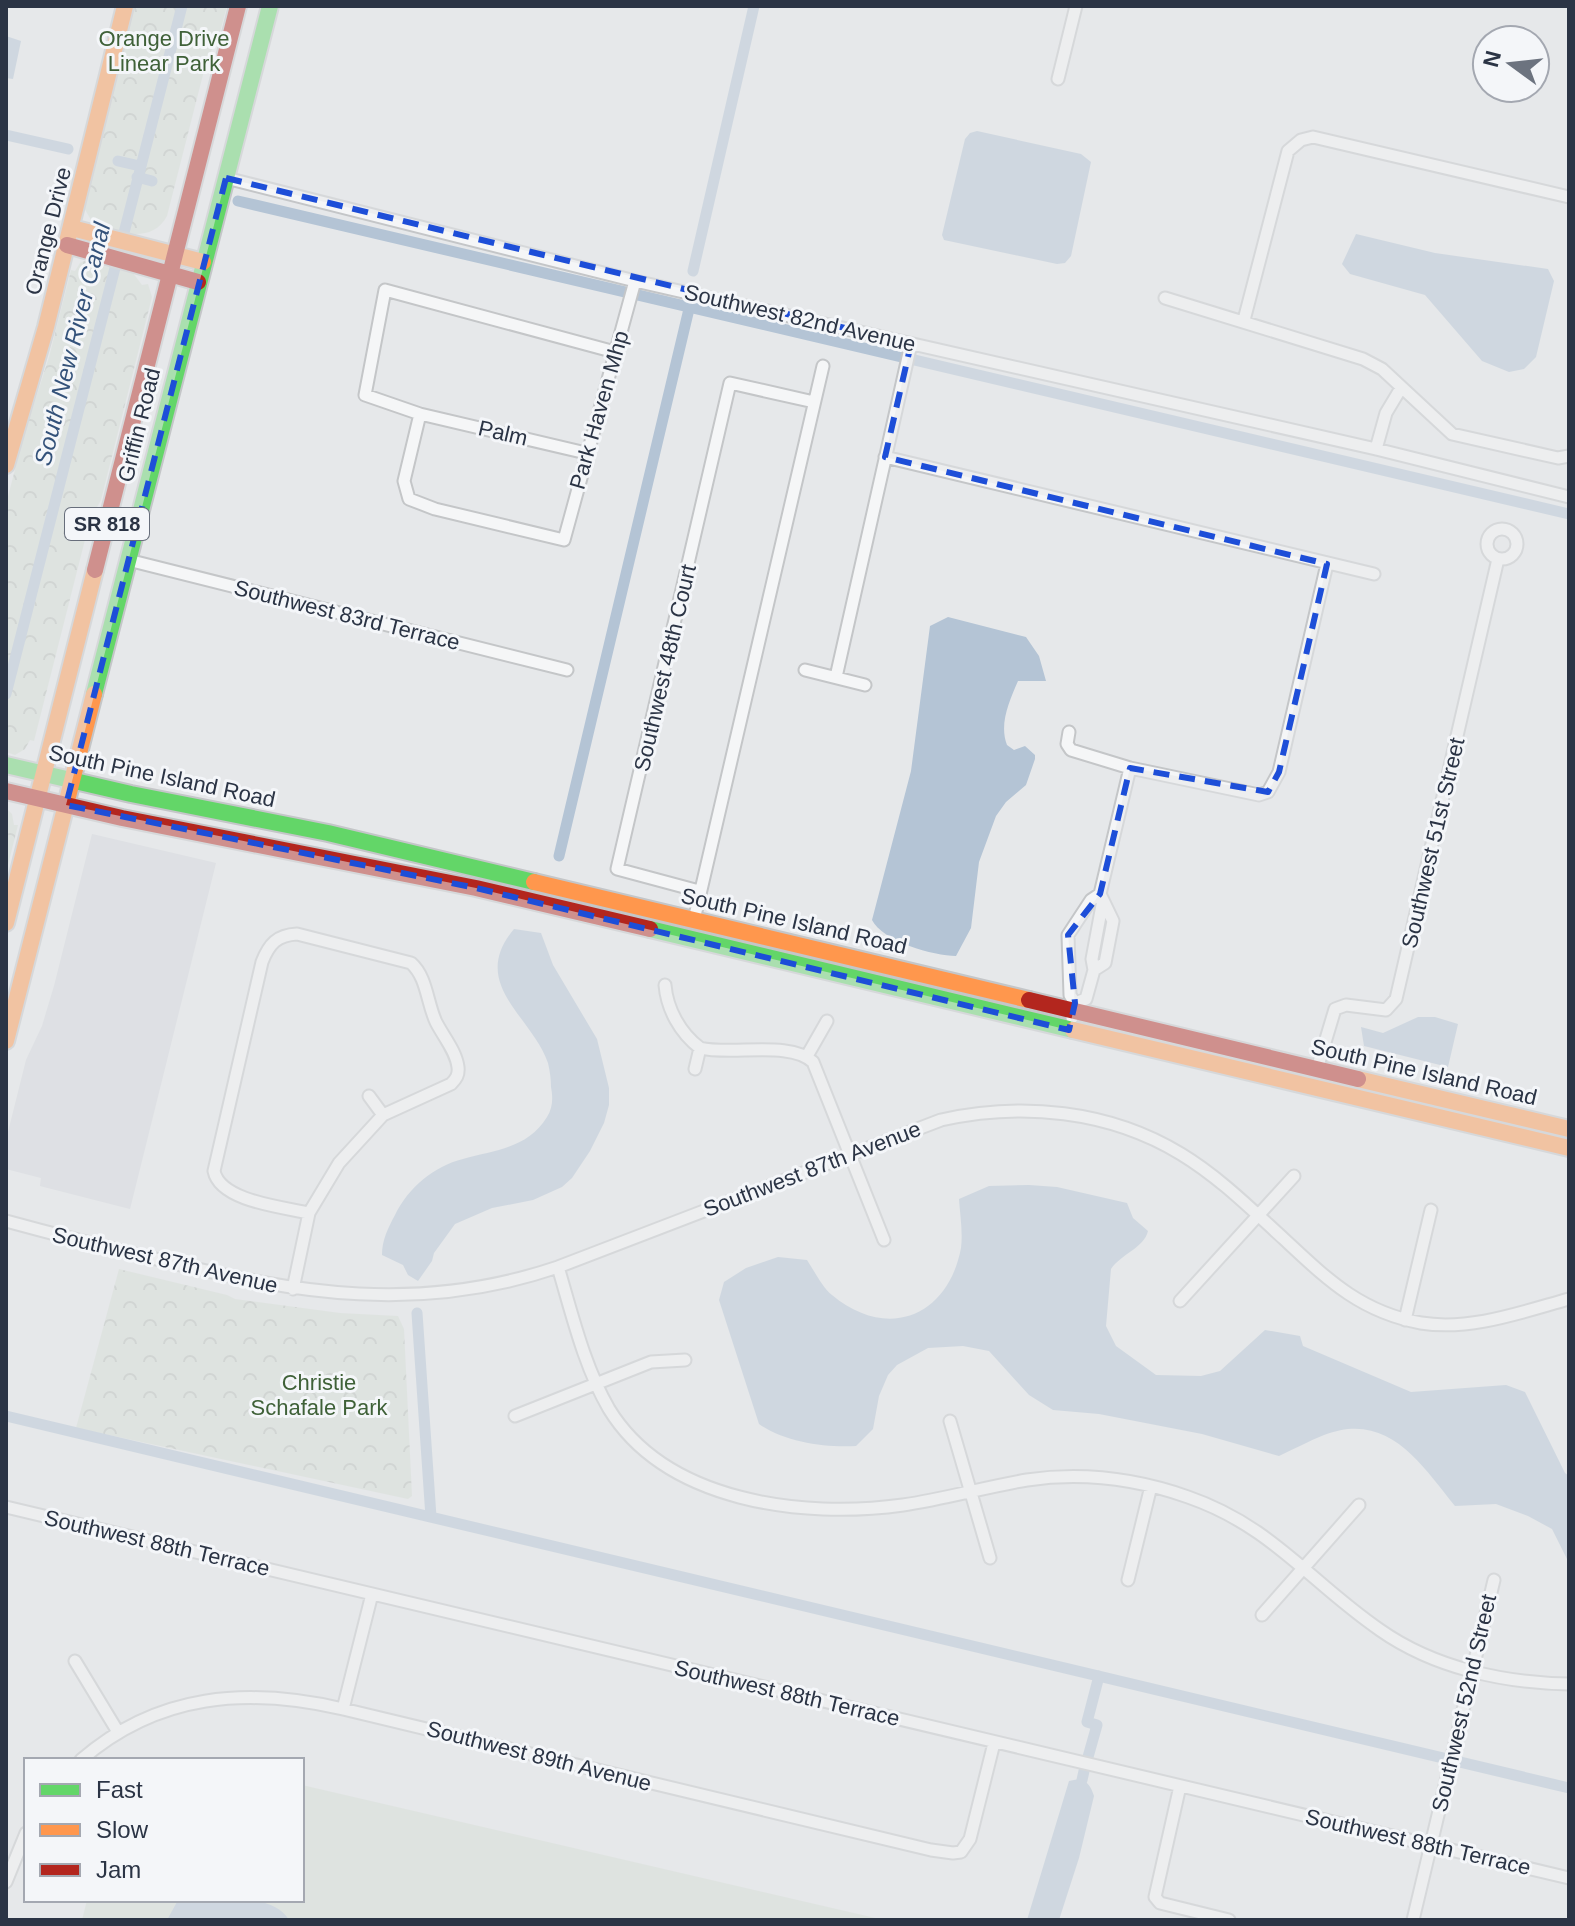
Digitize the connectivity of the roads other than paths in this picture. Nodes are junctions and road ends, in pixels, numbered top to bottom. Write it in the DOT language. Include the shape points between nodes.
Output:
graph roads {
  1 [pos="125,6"];
  2 [pos="238,6"];
  3 [pos="270,6"];
  4 [pos="1076,6"];
  5 [pos="1058,79"];
  6 [pos="209,120"];
  7 [pos="226,178"];
  8 [pos="1569,197"];
  9 [pos="70,236"];
  10 [pos="175,254"];
  11 [pos="203,262"];
  12 [pos="162,271"];
  13 [pos="634,281"];
  14 [pos="198,282"];
  15 [pos="1165,298"];
  16 [pos="1244,320"];
  17 [pos="910,349"];
  18 [pos="615,352"];
  19 [pos="823,366"];
  20 [pos="1401,388"];
  21 [pos="814,402"];
  22 [pos="420,414"];
  23 [pos="1376,449"];
  24 [pos="586,453"];
  25 [pos="7,454"];
  26 [pos="1569,456"];
  27 [pos="885,457"];
  28 [pos="1569,497"];
  29 [pos="1498,559"];
  30 [pos="128,560"];
  31 [pos="1327,564"];
  32 [pos="1374,574"];
  33 [pos="567,670"];
  34 [pos="805,670"];
  35 [pos="836,677"];
  36 [pos="865,685"];
  37 [pos="1069,732"];
  38 [pos="14,767"];
  39 [pos="1130,768"];
  40 [pos="44,774"];
  41 [pos="73,780"];
  42 [pos="12,793"];
  43 [pos="38,798"];
  44 [pos="66,805"];
  45 [pos="699,891"];
  46 [pos="1102,897"];
  47 [pos="1079,919"];
  48 [pos="694,920"];
  49 [pos="6,923"];
  50 [pos="1097,931"];
  51 [pos="1111,937"];
  52 [pos="818,950"];
  53 [pos="813,969"];
  54 [pos="1094,970"];
  55 [pos="665,985"];
  56 [pos="1074,1007"];
  57 [pos="827,1021"];
  58 [pos="1069,1030"];
  59 [pos="6,1041"];
  60 [pos="700,1048"];
  61 [pos="807,1056"];
  62 [pos="695,1069"];
  63 [pos="1317,1069"];
  64 [pos="369,1096"];
  65 [pos="383,1115"];
  66 [pos="1569,1129"];
  67 [pos="1569,1148"];
  68 [pos="850,1154"];
  69 [pos="1294,1176"];
  70 [pos="1431,1210"];
  71 [pos="309,1213"];
  72 [pos="1258,1215"];
  73 [pos="6,1221"];
  74 [pos="884,1240"];
  75 [pos="558,1267"];
  76 [pos="293,1289"];
  77 [pos="1569,1299"];
  78 [pos="1180,1301"];
  79 [pos="1405,1320"];
  80 [pos="685,1360"];
  81 [pos="596,1383"];
  82 [pos="515,1416"];
  83 [pos="950,1421"];
  84 [pos="1151,1486"];
  85 [pos="971,1491"];
  86 [pos="1359,1505"];
  87 [pos="6,1507"];
  88 [pos="990,1558"];
  89 [pos="1304,1568"];
  90 [pos="1128,1580"];
  91 [pos="1494,1580"];
  92 [pos="372,1594"];
  93 [pos="1262,1615"];
  94 [pos="75,1661"];
  95 [pos="1472,1671"];
  96 [pos="1569,1684"];
  97 [pos="343,1709"];
  98 [pos="118,1732"];
  99 [pos="994,1743"];
  100 [pos="84,1758"];
  101 [pos="1180,1786"];
  102 [pos="24,1838"];
  103 [pos="1431,1845"];
  104 [pos="1569,1878"];
  105 [pos="6,1882"];
  106 [pos="1229,1920"];
  107 [pos="1413,1920"];
  1 -- 9 [label="main road, Orange Drive"];
  2 -- 6 [label="main road, Griffin Road / SR 818"];
  3 -- 7 [label="main road, Griffin Road / SR 818"];
  4 -- 5 [label="street"];
  6 -- 7 [label="main road" via="211,155"];
  6 -- 10 [label="main road, Griffin Road / SR 818"];
  7 -- 11 [label="main road, Griffin Road / SR 818"];
  7 -- 13 [label="street, Southwest 82nd Avenue"];
  8 -- 16 [label="street" via="1313,137 1301,140 1288,151"];
  9 -- 10 [label="main road" via="90,232"];
  9 -- 12 [label="main road" via="87,250"];
  9 -- 25 [label="main road, Orange Drive"];
  10 -- 11 [label="main road"];
  10 -- 12 [label="main road, Griffin Road / SR 818"];
  11 -- 14 [label="main road, Griffin Road / SR 818"];
  12 -- 14 [label="main road"];
  12 -- 40 [label="main road, Griffin Road / SR 818"];
  13 -- 17 [label="street, Southwest 82nd Avenue"];
  13 -- 18 [label="street, Park Haven Mhp"];
  14 -- 30 [label="main road, Griffin Road / SR 818"];
  15 -- 16 [label="street"];
  16 -- 20 [label="street" via="1363,359"];
  17 -- 23 [label="street, Southwest 82nd Avenue"];
  17 -- 27 [label="street"];
  18 -- 22 [label="street, Palm" via="385,290 365,395"];
  18 -- 24 [label="street, Park Haven Mhp"];
  19 -- 21 [label="street"];
  20 -- 23 [label="street" via="1386,413"];
  20 -- 26 [label="street" via="1452,434"];
  21 -- 45 [label="street"];
  21 -- 45 [label="street, Southwest 48th Court" via="730,383 617,869"];
  22 -- 24 [label="street, Palm"];
  22 -- 24 [label="street, Park Haven Mhp" via="404,481 409,499 564,540"];
  23 -- 28 [label="street, Southwest 82nd Avenue"];
  27 -- 31 [label="street"];
  27 -- 35 [label="street"];
  29 -- 63 [label="street, Southwest 51st Street" via="1396,999 1386,1010 1346,1005 1335,1009"];
  30 -- 33 [label="street, Southwest 83rd Terrace"];
  30 -- 41 [label="main road, Griffin Road / SR 818"];
  31 -- 32 [label="street"];
  31 -- 39 [label="street" via="1279,772 1268,792 1259,795"];
  34 -- 35 [label="street"];
  35 -- 36 [label="street"];
  37 -- 39 [label="street" via="1071,750"];
  38 -- 40 [label="main road, South Pine Island Road"];
  39 -- 46 [label="street"];
  40 -- 41 [label="main road, South Pine Island Road"];
  40 -- 43 [label="main road, Griffin Road / SR 818"];
  41 -- 44 [label="main road, Griffin Road / SR 818"];
  41 -- 48 [label="main road, South Pine Island Road" via="328,833"];
  42 -- 43 [label="main road, South Pine Island Road"];
  43 -- 44 [label="main road, South Pine Island Road"];
  43 -- 49 [label="main road, Griffin Road / SR 818"];
  44 -- 53 [label="main road, South Pine Island Road" via="476,888"];
  44 -- 59 [label="main road, Griffin Road / SR 818"];
  45 -- 48 [label="street"];
  46 -- 47 [label="street" via="1091,900"];
  46 -- 50 [label="street"];
  46 -- 51 [label="street" via="1113,921"];
  47 -- 50 [label="street"];
  47 -- 56 [label="street" via="1068,935"];
  48 -- 52 [label="main road, South Pine Island Road"];
  50 -- 51 [label="street"];
  50 -- 54 [label="street"];
  51 -- 54 [label="street" via="1105,963"];
  52 -- 53 [label="main road"];
  52 -- 56 [label="main road, South Pine Island Road"];
  53 -- 58 [label="main road, South Pine Island Road"];
  54 -- 56 [label="street" via="1086,999"];
  55 -- 60 [label="street" via="672,1013"];
  56 -- 58 [label="street"];
  56 -- 63 [label="main road, South Pine Island Road"];
  57 -- 61 [label="street"];
  58 -- 67 [label="main road, South Pine Island Road"];
  60 -- 61 [label="street"];
  60 -- 62 [label="street"];
  61 -- 68 [label="street" via="818,1071"];
  63 -- 66 [label="main road, South Pine Island Road"];
  64 -- 65 [label="street"];
  65 -- 71 [label="street" via="339,1163"];
  65 -- 71 [label="street" via="451,1084 458,1075 417,968 297,934 279,937 262,962 216,1152 215,1177 232,1194"];
  68 -- 72 [label="street, Southwest 87th Avenue" via="962,1116 1017,1110 1066,1113 1114,1124 1179,1152"];
  68 -- 74 [label="street"];
  68 -- 75 [label="street, Southwest 87th Avenue"];
  69 -- 72 [label="street"];
  70 -- 79 [label="street"];
  71 -- 76 [label="street"];
  72 -- 78 [label="street"];
  72 -- 79 [label="street, Southwest 87th Avenue" via="1345,1293"];
  73 -- 76 [label="street, Southwest 87th Avenue"];
  75 -- 76 [label="street, Southwest 87th Avenue" via="436,1294"];
  75 -- 81 [label="street"];
  77 -- 79 [label="street, Southwest 87th Avenue" via="1467,1323"];
  80 -- 81 [label="street" via="651,1362"];
  81 -- 82 [label="street"];
  81 -- 85 [label="street" via="640,1448 680,1476 717,1491 831,1509 904,1505"];
  83 -- 85 [label="street"];
  84 -- 85 [label="street" via="1053,1477"];
  84 -- 89 [label="street" via="1232,1516"];
  84 -- 90 [label="street"];
  85 -- 88 [label="street"];
  86 -- 89 [label="street"];
  87 -- 92 [label="street, Southwest 88th Terrace"];
  89 -- 93 [label="street"];
  89 -- 95 [label="street" via="1388,1635"];
  91 -- 95 [label="street, Southwest 52nd Street"];
  92 -- 97 [label="street"];
  92 -- 99 [label="street, Southwest 88th Terrace"];
  94 -- 98 [label="street"];
  95 -- 96 [label="street"];
  95 -- 103 [label="street, Southwest 52nd Street"];
  97 -- 98 [label="street, Southwest 89th Avenue" via="225,1697 161,1712"];
  97 -- 99 [label="street, Southwest 89th Avenue" via="953,1853 961,1852 970,1839"];
  98 -- 100 [label="street, Southwest 89th Avenue"];
  99 -- 101 [label="street, Southwest 88th Terrace"];
  101 -- 103 [label="street, Southwest 88th Terrace"];
  101 -- 106 [label="street" via="1155,1897 1160,1903"];
  102 -- 105 [label="street"];
  103 -- 104 [label="street, Southwest 88th Terrace"];
  103 -- 107 [label="street, Southwest 52nd Street"];
}
